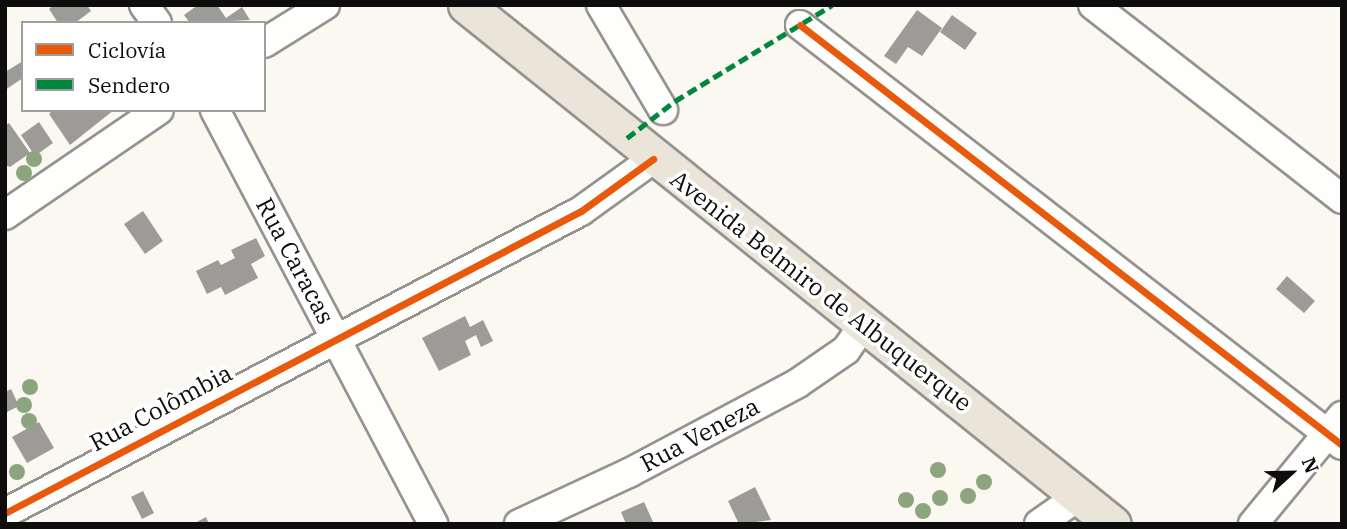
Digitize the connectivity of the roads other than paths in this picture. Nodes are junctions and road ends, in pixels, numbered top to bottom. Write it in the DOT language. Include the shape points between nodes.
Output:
graph roads {
  1 [pos="144,5"];
  2 [pos="325,5"];
  3 [pos="466,5"];
  4 [pos="601,5"];
  5 [pos="1093,5"];
  6 [pos="156,21"];
  7 [pos="800,25"];
  8 [pos="266,42"];
  9 [pos="663,110"];
  10 [pos="156,112"];
  11 [pos="216,112"];
  12 [pos="653,159"];
  13 [pos="1342,199"];
  14 [pos="5,215"];
  15 [pos="866,323"];
  16 [pos="335,337"];
  17 [pos="1337,431"];
  18 [pos="1079,496"];
  19 [pos="5,513"];
  20 [pos="433,524"];
  21 [pos="519,524"];
  22 [pos="1039,524"];
  23 [pos="1113,524"];
  24 [pos="1253,524"];
  1 -- 6 [label="street"];
  2 -- 8 [label="street"];
  3 -- 12 [label="main road, Avenida Belmiro de Albuquerque"];
  4 -- 9 [label="street"];
  5 -- 13 [label="street"];
  7 -- 17 [label="street"];
  10 -- 14 [label="street"];
  11 -- 16 [label="street, Rua Caracas"];
  12 -- 15 [label="main road, Avenida Belmiro de Albuquerque"];
  12 -- 16 [label="street, Rua Colômbia" via="581,211"];
  15 -- 18 [label="main road, Avenida Belmiro de Albuquerque"];
  15 -- 21 [label="street, Rua Veneza" via="846,350 798,383 629,473"];
  16 -- 19 [label="street, Rua Colômbia"];
  16 -- 20 [label="street, Rua Caracas"];
  17 -- 24 [label="street"];
  18 -- 22 [label="street"];
  18 -- 23 [label="main road, Avenida Belmiro de Albuquerque"];
}
